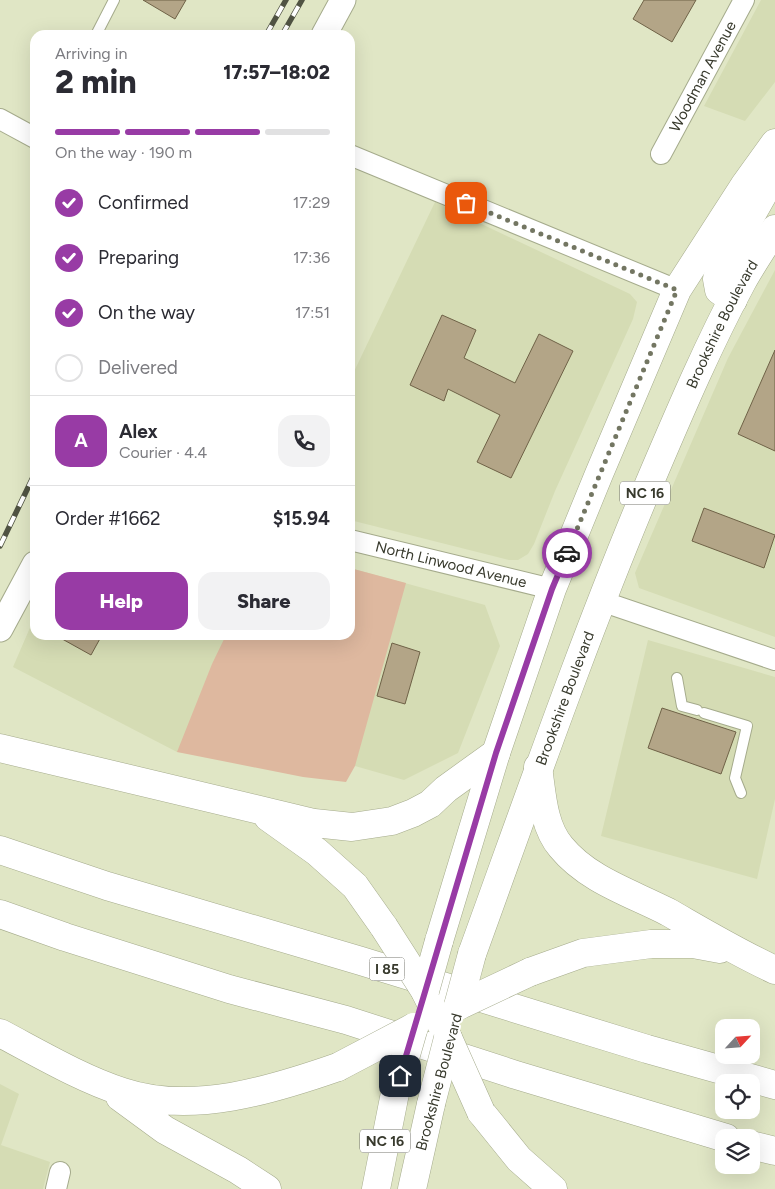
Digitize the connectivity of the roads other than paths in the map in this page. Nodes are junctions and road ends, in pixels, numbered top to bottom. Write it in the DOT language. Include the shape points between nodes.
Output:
graph roads {
  1 [pos="114,0"];
  2 [pos="343,0"];
  3 [pos="744,0"];
  4 [pos="99,30"];
  5 [pos="327,30"];
  6 [pos="0,120"];
  7 [pos="30,135"];
  8 [pos="775,142"];
  9 [pos="660,154"];
  10 [pos="355,157"];
  11 [pos="775,173"];
  12 [pos="775,229"];
  13 [pos="677,290"];
  14 [pos="733,300"];
  15 [pos="355,541"];
  16 [pos="30,573"];
  17 [pos="552,589"];
  18 [pos="601,601"];
  19 [pos="0,629"];
  20 [pos="775,660"];
  21 [pos="677,678"];
  22 [pos="0,748"];
  23 [pos="496,753"];
  24 [pos="538,767"];
  25 [pos="741,794"];
  26 [pos="253,808"];
  27 [pos="0,850"];
  28 [pos="0,914"];
  29 [pos="745,956"];
  30 [pos="775,970"];
  31 [pos="425,991"];
  32 [pos="440,1022"];
  33 [pos="0,1033"];
  34 [pos="775,1085"];
  35 [pos="104,1086"];
  36 [pos="715,1135"];
  37 [pos="760,1147"];
  38 [pos="775,1151"];
  39 [pos="267,1189"];
  40 [pos="376,1189"];
  41 [pos="412,1189"];
  42 [pos="552,1189"];
  1 -- 4 [label="lane"];
  2 -- 5 [label="street"];
  3 -- 9 [label="street, Woodman Avenue"];
  6 -- 7 [label="street"];
  8 -- 13 [label="highway, NC 16"];
  10 -- 13 [label="street"];
  11 -- 14 [label="highway" via="719,272 719,290"];
  12 -- 14 [label="highway, Brookshire Boulevard / NC 16"];
  13 -- 17 [label="highway, NC 16"];
  14 -- 18 [label="highway, Brookshire Boulevard / NC 16" via="676,418"];
  15 -- 17 [label="street, North Linwood Avenue"];
  16 -- 19 [label="street"];
  17 -- 23 [label="highway, NC 16"];
  18 -- 20 [label="street"];
  18 -- 24 [label="highway, Brookshire Boulevard / NC 16"];
  21 -- 25 [label="lane" via="682,706 747,726 734,778"];
  22 -- 26 [label="highway"];
  23 -- 26 [label="highway" via="430,804 392,821 342,826 314,823"];
  23 -- 31 [label="highway, NC 16, bridge"];
  24 -- 29 [label="highway" via="545,813 554,837 579,865"];
  24 -- 32 [label="highway, Brookshire Boulevard / NC 16, bridge" via="472,954"];
  26 -- 31 [label="highway, bridge" via="317,852 354,886"];
  27 -- 34 [label="highway, I 85" via="107,886 647,1050"];
  28 -- 36 [label="highway" via="228,989 346,1020"];
  29 -- 30 [label="highway"];
  29 -- 32 [label="highway, bridge" via="693,944 651,944 583,953 530,972"];
  31 -- 32 [label="highway"];
  32 -- 35 [label="highway, bridge" via="338,1067 251,1093 186,1102 153,1099"];
  32 -- 40 [label="highway, Brookshire Boulevard / NC 16, bridge" via="395,1093"];
  32 -- 41 [label="highway, Brookshire Boulevard / NC 16, bridge" via="431,1104"];
  32 -- 42 [label="highway, bridge" via="481,1112 519,1159"];
  33 -- 35 [label="highway"];
  35 -- 39 [label="highway" via="166,1130"];
  37 -- 38 [label="highway"];
}
